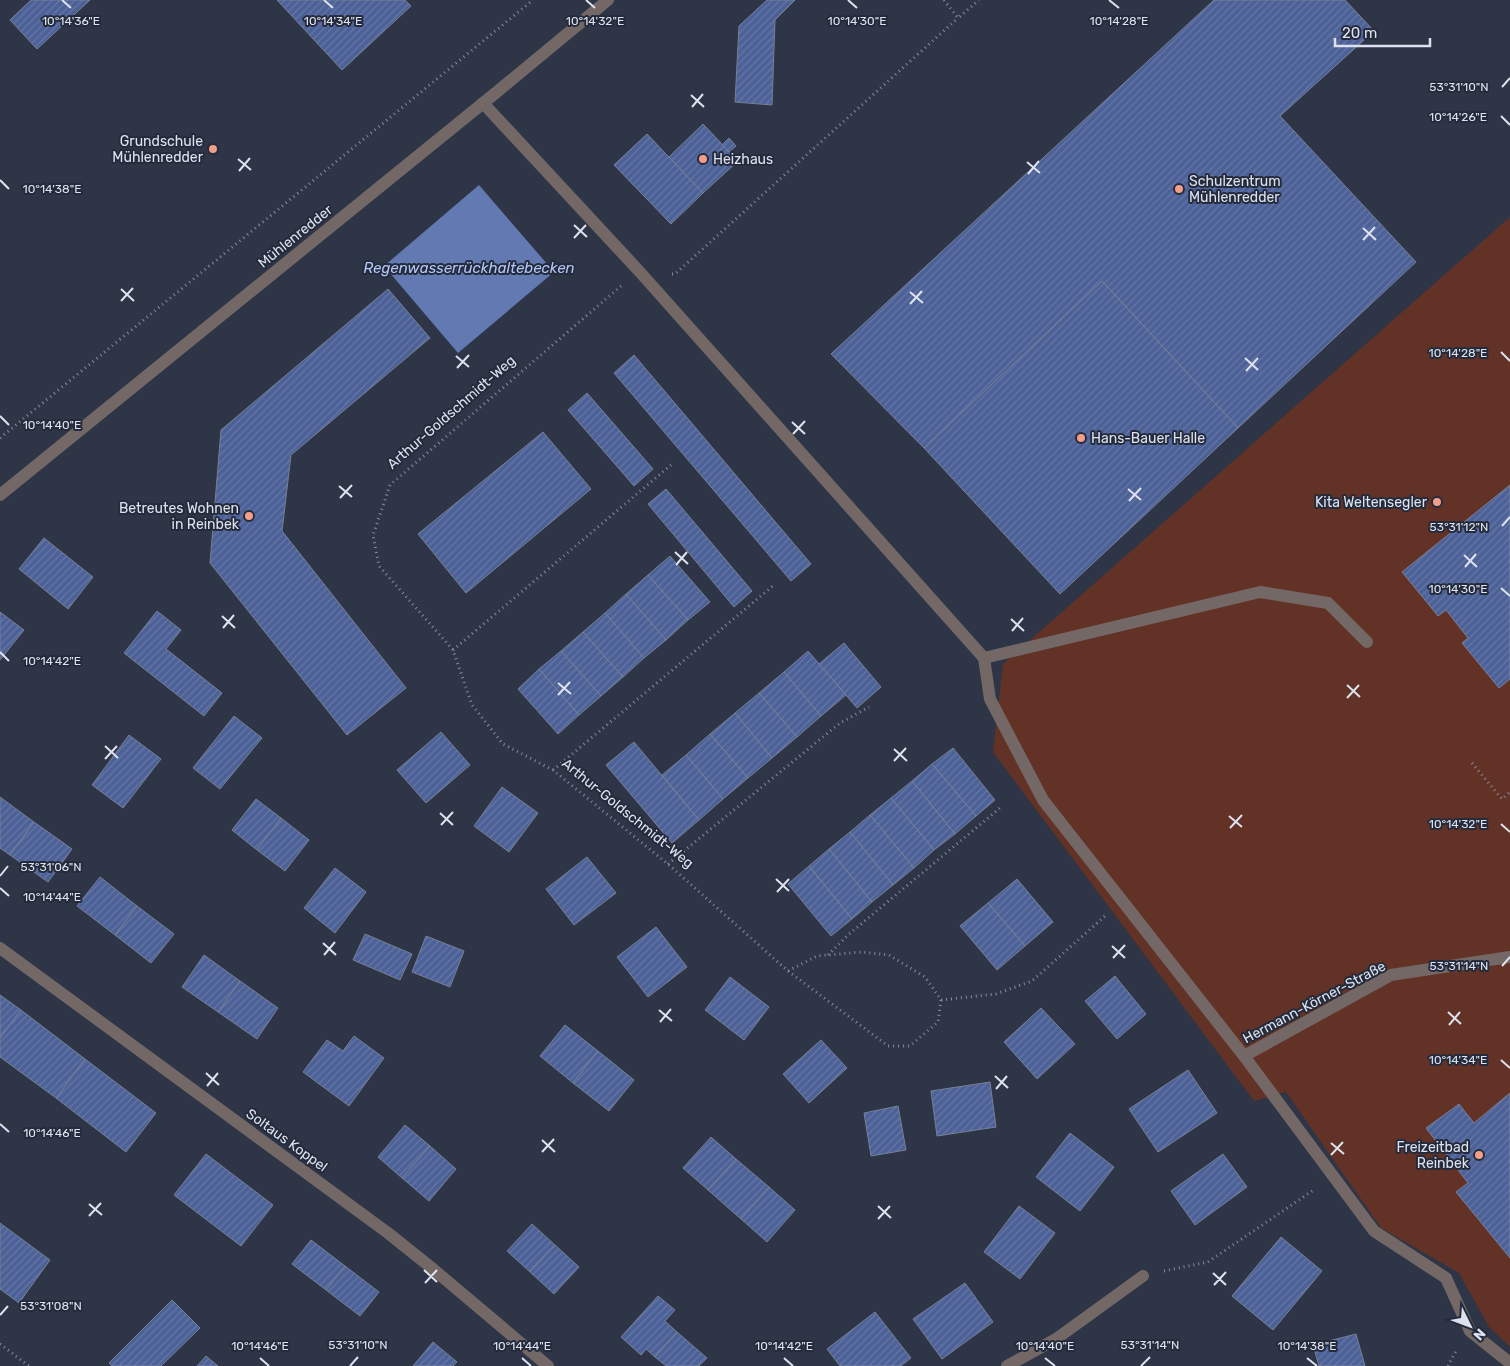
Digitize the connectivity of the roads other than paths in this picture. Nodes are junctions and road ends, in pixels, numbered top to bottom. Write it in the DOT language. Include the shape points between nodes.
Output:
graph roads {
  1 [pos="608,0"];
  2 [pos="483,103"];
  3 [pos="0,495"];
  4 [pos="1367,642"];
  5 [pos="984,658"];
  6 [pos="0,948"];
  7 [pos="1510,957"];
  8 [pos="1244,1056"];
  9 [pos="1143,1276"];
  10 [pos="1510,1363"];
  11 [pos="548,1366"];
  12 [pos="1007,1366"];
  1 -- 2 [label="street, Mühlenredder"];
  2 -- 3 [label="street, Mühlenredder"];
  2 -- 5 [label="street" via="639,271"];
  4 -- 5 [label="street" via="1328,603 1260,592"];
  5 -- 8 [label="street" via="990,699 1043,800"];
  6 -- 11 [label="street, Soltaus Koppel" via="388,1233"];
  7 -- 8 [label="street, Hermann-Körner-Straße" via="1391,975"];
  8 -- 10 [label="street, Hermann-Körner-Straße" via="1374,1231 1446,1278 1470,1331"];
  9 -- 12 [label="street" via="1056,1339"];
}
